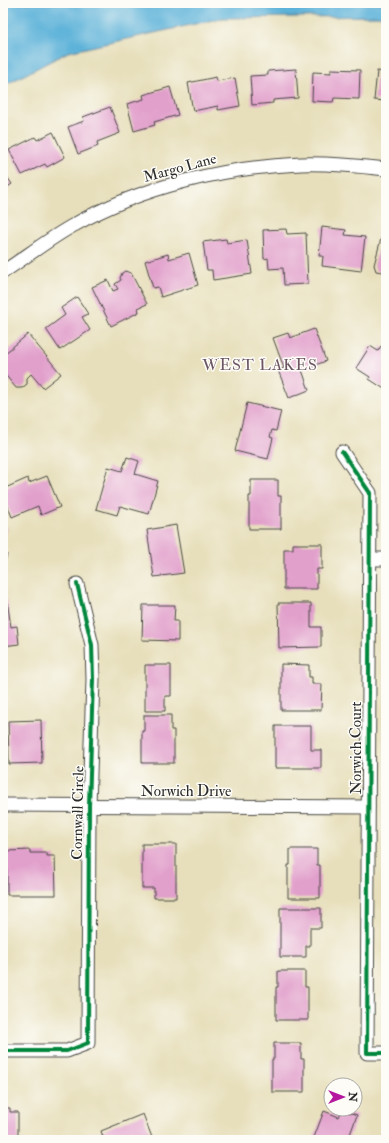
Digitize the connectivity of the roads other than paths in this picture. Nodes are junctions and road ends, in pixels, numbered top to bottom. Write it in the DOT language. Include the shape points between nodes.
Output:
graph roads {
  1 [pos="386,169"];
  2 [pos="3,272"];
  3 [pos="342,452"];
  4 [pos="370,559"];
  5 [pos="386,559"];
  6 [pos="77,584"];
  7 [pos="3,805"];
  8 [pos="89,806"];
  9 [pos="368,808"];
  10 [pos="3,1051"];
  11 [pos="386,1053"];
  1 -- 2 [label="street, Margo Lane" via="301,164 260,167 173,185 115,205 73,225"];
  3 -- 4 [label="street, Norwich Court" via="370,493"];
  4 -- 5 [label="street"];
  4 -- 9 [label="street, Norwich Court"];
  6 -- 8 [label="street, Cornwall Circle" via="92,645"];
  7 -- 8 [label="street, Norwich Drive"];
  8 -- 9 [label="street, Norwich Drive"];
  8 -- 10 [label="street, Cornwall Circle" via="88,1043 67,1051"];
  9 -- 11 [label="street, Norwich Court" via="366,1053"];
}
